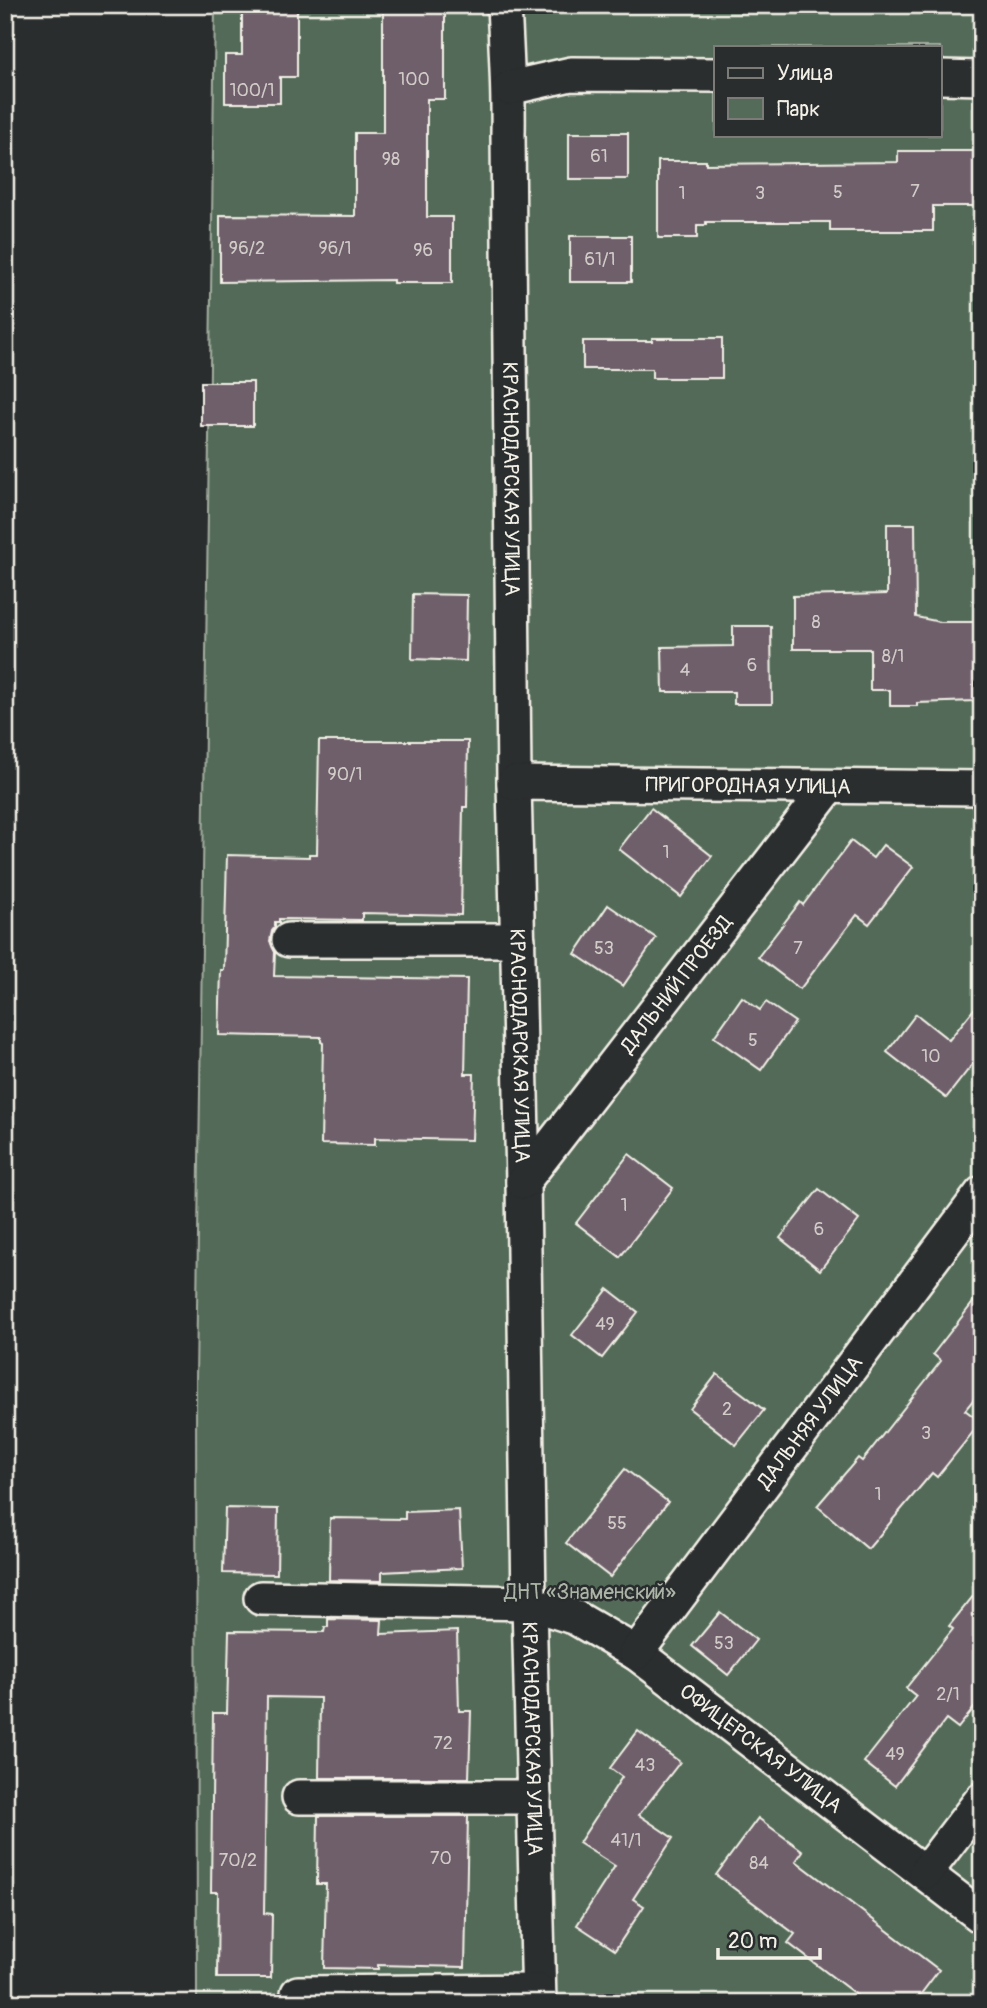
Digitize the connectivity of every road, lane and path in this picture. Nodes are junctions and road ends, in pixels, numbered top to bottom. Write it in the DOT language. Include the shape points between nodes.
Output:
graph roads {
  1 [pos="504,5"];
  2 [pos="714,75"];
  3 [pos="942,77"];
  4 [pos="982,78"];
  5 [pos="509,88"];
  6 [pos="514,783"];
  7 [pos="828,787"];
  8 [pos="982,788"];
  9 [pos="289,940"];
  10 [pos="518,940"];
  11 [pos="523,1182"];
  12 [pos="982,1193"];
  13 [pos="261,1598"];
  14 [pos="529,1603"];
  15 [pos="636,1653"];
  16 [pos="299,1797"];
  17 [pos="534,1797"];
  18 [pos="982,1799"];
  19 [pos="926,1872"];
  20 [pos="982,1917"];
  21 [pos="298,1993"];
  22 [pos="538,1997"];
  1 -- 5 [label="street, КРАСНОДАРСКАЯ УЛИЦА"];
  2 -- 5 [label="street" via="571,74"];
  3 -- 4 [label="street"];
  5 -- 6 [label="street, КРАСНОДАРСКАЯ УЛИЦА"];
  6 -- 7 [label="street, ПРИГОРОДНАЯ УЛИЦА"];
  6 -- 10 [label="street, КРАСНОДАРСКАЯ УЛИЦА"];
  7 -- 8 [label="street, ПРИГОРОДНАЯ УЛИЦА"];
  7 -- 11 [label="street, ДАЛЬНИЙ ПРОЕЗД"];
  9 -- 10 [label="street"];
  10 -- 11 [label="street, КРАСНОДАРСКАЯ УЛИЦА"];
  11 -- 14 [label="street, КРАСНОДАРСКАЯ УЛИЦА"];
  12 -- 15 [label="street, ДАЛЬНЯЯ УЛИЦА"];
  13 -- 14 [label="street, ОФИЦЕРСКАЯ УЛИЦА"];
  14 -- 15 [label="street, ОФИЦЕРСКАЯ УЛИЦА" via="576,1618"];
  14 -- 17 [label="street, КРАСНОДАРСКАЯ УЛИЦА"];
  15 -- 19 [label="street, ОФИЦЕРСКАЯ УЛИЦА"];
  16 -- 17 [label="street"];
  17 -- 22 [label="street, КРАСНОДАРСКАЯ УЛИЦА"];
  18 -- 19 [label="street"];
  19 -- 20 [label="street, ОФИЦЕРСКАЯ УЛИЦА"];
  21 -- 22 [label="street"];
}
